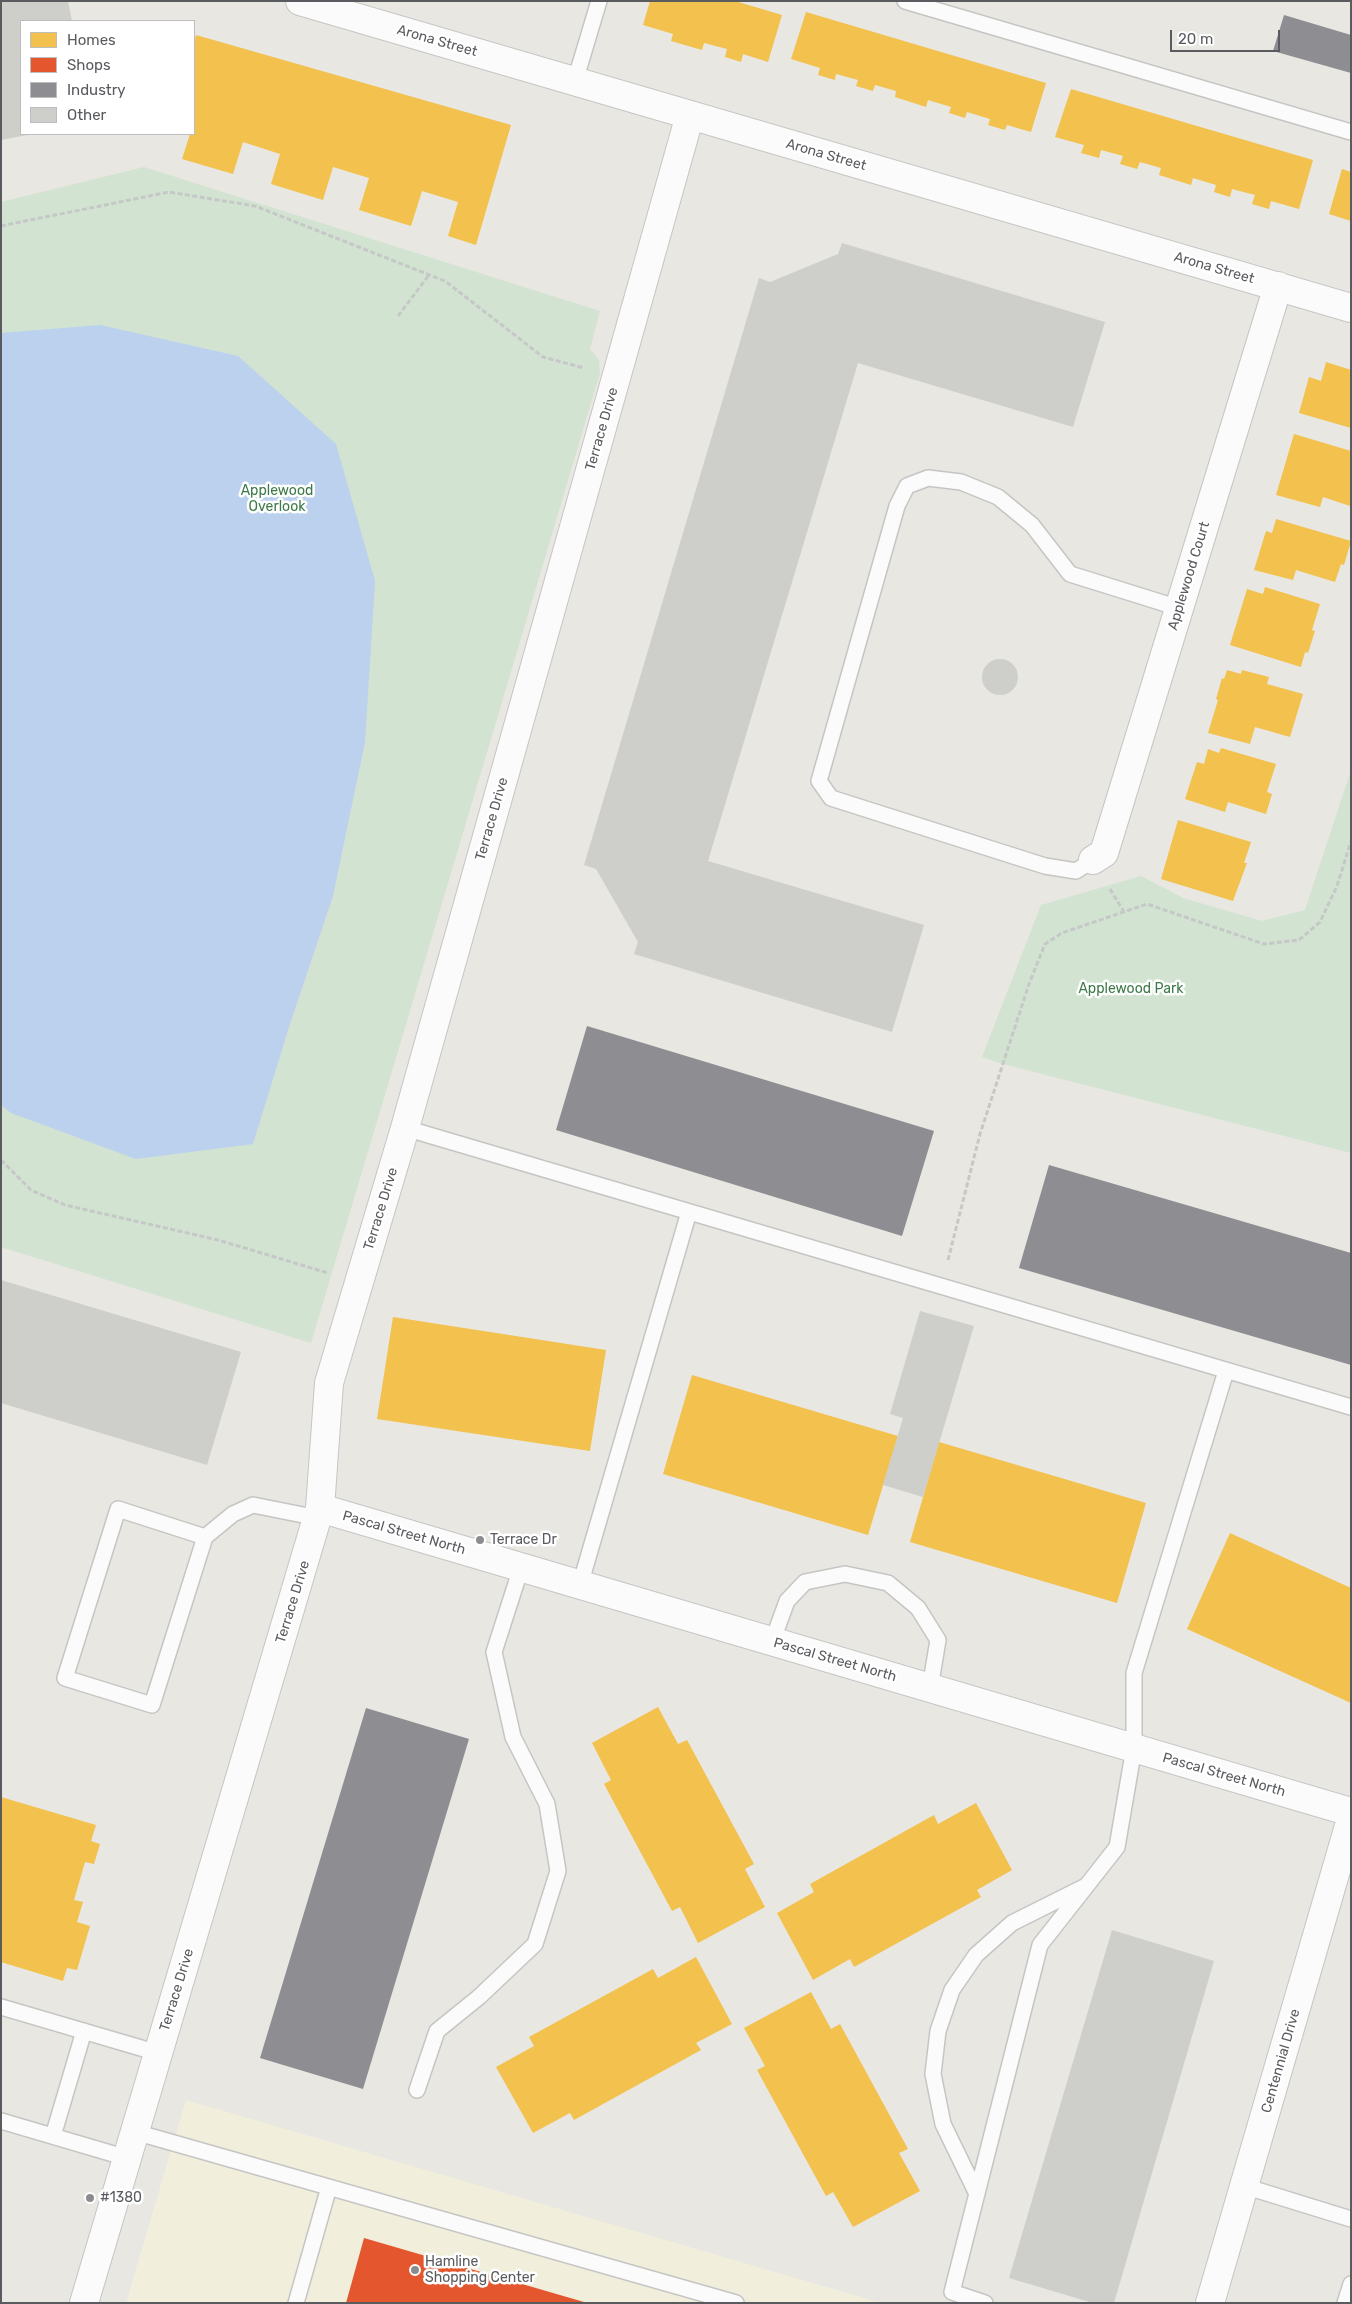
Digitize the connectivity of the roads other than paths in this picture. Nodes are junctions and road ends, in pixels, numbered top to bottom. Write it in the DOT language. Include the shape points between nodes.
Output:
graph roads {
  1 [pos="300,1"];
  2 [pos="599,1"];
  3 [pos="905,1"];
  4 [pos="575,81"];
  5 [pos="690,115"];
  6 [pos="1351,132"];
  7 [pos="1278,286"];
  8 [pos="1351,308"];
  9 [pos="1180,608"];
  10 [pos="1093,860"];
  11 [pos="405,1128"];
  12 [pos="689,1212"];
  13 [pos="1226,1370"];
  14 [pos="1351,1407"];
  15 [pos="319,1513"];
  16 [pos="205,1537"];
  17 [pos="521,1568"];
  18 [pos="580,1585"];
  19 [pos="772,1642"];
  20 [pos="930,1688"];
  21 [pos="1134,1748"];
  22 [pos="1351,1812"];
  23 [pos="1351,1819"];
  24 [pos="1085,1886"];
  25 [pos="1,2007"];
  26 [pos="84,2031"];
  27 [pos="158,2053"];
  28 [pos="417,2090"];
  29 [pos="1,2120"];
  30 [pos="135,2132"];
  31 [pos="53,2136"];
  32 [pos="127,2158"];
  33 [pos="1244,2186"];
  34 [pos="329,2187"];
  35 [pos="977,2194"];
  36 [pos="1351,2219"];
  37 [pos="1351,2284"];
  38 [pos="84,2303"];
  39 [pos="296,2303"];
  40 [pos="736,2303"];
  41 [pos="985,2303"];
  42 [pos="1210,2303"];
  43 [pos="1345,2303"];
  1 -- 4 [label="street, Arona Street"];
  2 -- 4 [label="lane"];
  3 -- 6 [label="lane"];
  4 -- 5 [label="street, Arona Street"];
  5 -- 7 [label="street, Arona Street"];
  5 -- 11 [label="street, Terrace Drive"];
  7 -- 8 [label="street, Arona Street"];
  7 -- 9 [label="street, Applewood Court"];
  9 -- 10 [label="street, Applewood Court" via="1104,853"];
  9 -- 10 [label="lane" via="1070,574 1032,525 998,497 962,482 928,478 907,486 897,506 819,781 831,798 1046,866 1076,871"];
  11 -- 12 [label="lane"];
  11 -- 15 [label="street, Terrace Drive" via="329,1383"];
  12 -- 13 [label="lane"];
  12 -- 18 [label="lane"];
  13 -- 14 [label="lane"];
  13 -- 21 [label="lane" via="1134,1673"];
  15 -- 16 [label="lane" via="253,1505 233,1514"];
  15 -- 17 [label="street, Pascal Street North"];
  15 -- 27 [label="street, Terrace Drive"];
  16 -- 16 [label="lane" via="118,1509 65,1678 152,1705"];
  17 -- 18 [label="street, Pascal Street North"];
  17 -- 28 [label="lane" via="494,1652 513,1737 547,1804 558,1872 535,1944 437,2031"];
  18 -- 19 [label="street, Pascal Street North"];
  19 -- 20 [label="street, Pascal Street North"];
  19 -- 20 [label="lane" via="787,1601 805,1582 846,1574 888,1583 918,1608 938,1640"];
  20 -- 21 [label="street, Pascal Street North"];
  21 -- 22 [label="street, Pascal Street North"];
  21 -- 24 [label="lane" via="1117,1847"];
  23 -- 33 [label="street, Centennial Drive"];
  24 -- 35 [label="lane" via="1040,1945"];
  24 -- 35 [label="lane" via="1012,1923 976,1955 952,1990 938,2031 933,2074 943,2124"];
  25 -- 26 [label="lane"];
  26 -- 27 [label="lane"];
  26 -- 31 [label="lane"];
  27 -- 30 [label="street, Terrace Drive"];
  29 -- 31 [label="lane"];
  30 -- 32 [label="street, Terrace Drive"];
  30 -- 34 [label="lane"];
  31 -- 32 [label="lane"];
  32 -- 38 [label="street, Terrace Drive"];
  33 -- 36 [label="lane"];
  33 -- 42 [label="street, Centennial Drive"];
  34 -- 39 [label="lane"];
  34 -- 40 [label="lane"];
  35 -- 41 [label="lane" via="952,2292"];
  37 -- 43 [label="lane"];
}
